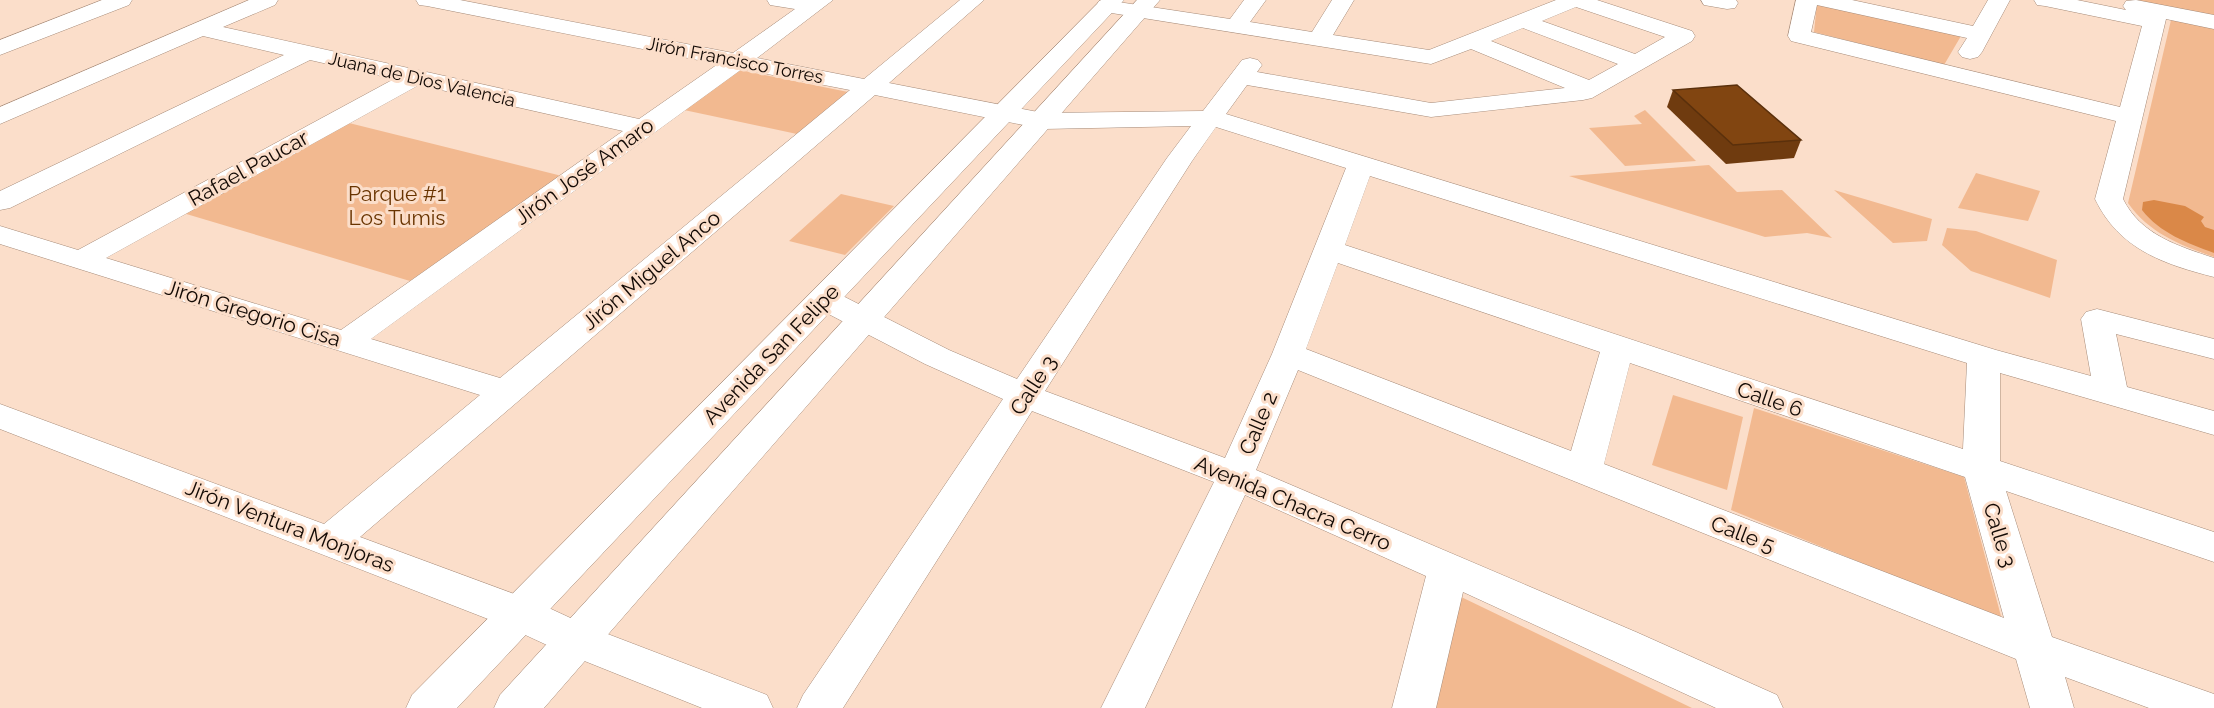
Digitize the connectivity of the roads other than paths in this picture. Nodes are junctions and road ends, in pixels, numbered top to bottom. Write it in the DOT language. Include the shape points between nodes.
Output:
graph roads {
  1 [pos="66,0"];
  2 [pos="267,0"];
  3 [pos="427,0"];
  4 [pos="778,0"];
  5 [pos="973,0"];
  6 [pos="1255,0"];
  7 [pos="1343,0"];
  8 [pos="1575,0"];
  9 [pos="1807,0"];
  10 [pos="1822,0"];
  11 [pos="1999,0"];
  12 [pos="2045,0"];
  13 [pos="2110,0"];
  14 [pos="818,3"];
  15 [pos="1110,3"];
  16 [pos="111,4"];
  17 [pos="1144,6"];
  18 [pos="2156,16"];
  19 [pos="1522,21"];
  20 [pos="2214,22"];
  21 [pos="1236,26"];
  22 [pos="201,29"];
  23 [pos="1980,34"];
  24 [pos="1318,39"];
  25 [pos="1471,41"];
  26 [pos="0,48"];
  27 [pos="306,52"];
  28 [pos="738,61"];
  29 [pos="1637,63"];
  30 [pos="1958,75"];
  31 [pos="416,77"];
  32 [pos="870,87"];
  33 [pos="1590,89"];
  34 [pos="1003,113"];
  35 [pos="0,116"];
  36 [pos="2130,117"];
  37 [pos="1212,118"];
  38 [pos="1043,121"];
  39 [pos="644,128"];
  40 [pos="1361,164"];
  41 [pos="0,202"];
  42 [pos="0,235"];
  43 [pos="1327,249"];
  44 [pos="81,260"];
  45 [pos="2214,268"];
  46 [pos="824,299"];
  47 [pos="864,320"];
  48 [pos="346,342"];
  49 [pos="1618,347"];
  50 [pos="2214,349"];
  51 [pos="1288,354"];
  52 [pos="1984,357"];
  53 [pos="507,392"];
  54 [pos="2111,393"];
  55 [pos="1026,396"];
  56 [pos="0,416"];
  57 [pos="2214,423"];
  58 [pos="1584,471"];
  59 [pos="1981,471"];
  60 [pos="1235,476"];
  61 [pos="329,541"];
  62 [pos="2214,547"];
  63 [pos="1448,569"];
  64 [pos="521,614"];
  65 [pos="578,640"];
  66 [pos="2034,648"];
  67 [pos="428,708"];
  68 [pos="516,708"];
  69 [pos="751,708"];
  70 [pos="819,708"];
  71 [pos="1124,708"];
  72 [pos="1414,708"];
  73 [pos="1761,708"];
  74 [pos="2052,708"];
  75 [pos="2201,708"];
  1 -- 16 [label="street"];
  2 -- 22 [label="street"];
  3 -- 28 [label="street, Jirón Francisco Torres"];
  4 -- 14 [label="street"];
  5 -- 32 [label="street, Jirón Miguel Anco"];
  6 -- 21 [label="street"];
  7 -- 24 [label="street"];
  8 -- 19 [label="street"];
  8 -- 29 [label="street" via="1684,36"];
  9 -- 30 [label="street" via="1799,36"];
  10 -- 23 [label="street"];
  11 -- 23 [label="street"];
  12 -- 18 [label="street"];
  13 -- 18 [label="street"];
  14 -- 28 [label="street, Jirón José Amaro"];
  15 -- 17 [label="street"];
  15 -- 34 [label="street, Avenida San Felipe"];
  16 -- 26 [label="street"];
  17 -- 21 [label="street"];
  17 -- 38 [label="street, Avenida San Felipe"];
  18 -- 20 [label="street"];
  18 -- 36 [label="street"];
  19 -- 25 [label="street"];
  19 -- 29 [label="street"];
  21 -- 24 [label="street"];
  22 -- 27 [label="street, Juana de Dios Valencia"];
  22 -- 35 [label="street"];
  23 -- 30 [label="street"];
  24 -- 25 [label="street" via="1431,57"];
  25 -- 33 [label="street"];
  27 -- 31 [label="street, Juana de Dios Valencia"];
  27 -- 41 [label="street"];
  28 -- 32 [label="street, Jirón Francisco Torres"];
  28 -- 39 [label="street, Jirón José Amaro"];
  29 -- 33 [label="street"];
  30 -- 36 [label="street"];
  31 -- 39 [label="street, Juana de Dios Valencia"];
  31 -- 44 [label="street, Rafael Paucar"];
  32 -- 34 [label="street, Jirón Francisco Torres"];
  32 -- 53 [label="street, Jirón Miguel Anco"];
  33 -- 37 [label="street, Calle 3" via="1583,93 1431,110 1246,71"];
  34 -- 38 [label="street, Jirón Francisco Torres"];
  34 -- 46 [label="street, Avenida San Felipe"];
  36 -- 45 [label="street" via="2109,199 2115,216 2132,234 2165,251"];
  37 -- 38 [label="street, Jirón Francisco Torres"];
  37 -- 40 [label="street, Jirón Francisco Torres"];
  37 -- 55 [label="street, Calle 3" via="1180,158"];
  38 -- 47 [label="street, Avenida San Felipe"];
  39 -- 48 [label="street, Jirón José Amaro"];
  40 -- 43 [label="street, Calle 2"];
  40 -- 52 [label="street, Jirón Francisco Torres"];
  42 -- 44 [label="street, Jirón Gregorio Cisa"];
  43 -- 49 [label="street, Calle 6"];
  43 -- 51 [label="street, Calle 2"];
  44 -- 48 [label="street, Jirón Gregorio Cisa"];
  46 -- 47 [label="street, Avenida Chacra Cerro"];
  46 -- 64 [label="street, Avenida San Felipe"];
  47 -- 55 [label="street, Avenida Chacra Cerro"];
  47 -- 65 [label="street, Avenida San Felipe"];
  48 -- 53 [label="street, Jirón Gregorio Cisa"];
  49 -- 58 [label="street"];
  49 -- 59 [label="street, Calle 6"];
  50 -- 54 [label="street" via="2097,319"];
  51 -- 58 [label="street, Calle 5"];
  51 -- 60 [label="street, Calle 2"];
  52 -- 54 [label="street, Jirón Francisco Torres"];
  52 -- 59 [label="street, Calle 3"];
  53 -- 61 [label="street, Jirón Miguel Anco"];
  54 -- 57 [label="street, Jirón Francisco Torres"];
  55 -- 60 [label="street, Avenida Chacra Cerro"];
  55 -- 70 [label="street, Calle 3"];
  56 -- 61 [label="street, Jirón Ventura Monjoras"];
  58 -- 66 [label="street, Calle 5"];
  59 -- 62 [label="street, Calle 6"];
  59 -- 66 [label="street, Calle 3"];
  60 -- 63 [label="street, Avenida Chacra Cerro"];
  60 -- 71 [label="street, Calle 2"];
  61 -- 64 [label="street, Jirón Ventura Monjoras"];
  63 -- 72 [label="street"];
  63 -- 73 [label="street, Avenida Chacra Cerro"];
  64 -- 65 [label="street, Jirón Ventura Monjoras"];
  64 -- 67 [label="street, Avenida San Felipe"];
  65 -- 68 [label="street, Avenida San Felipe"];
  65 -- 69 [label="street, Jirón Ventura Monjoras"];
  66 -- 74 [label="street, Calle 3"];
  66 -- 75 [label="street, Calle 5"];
}
